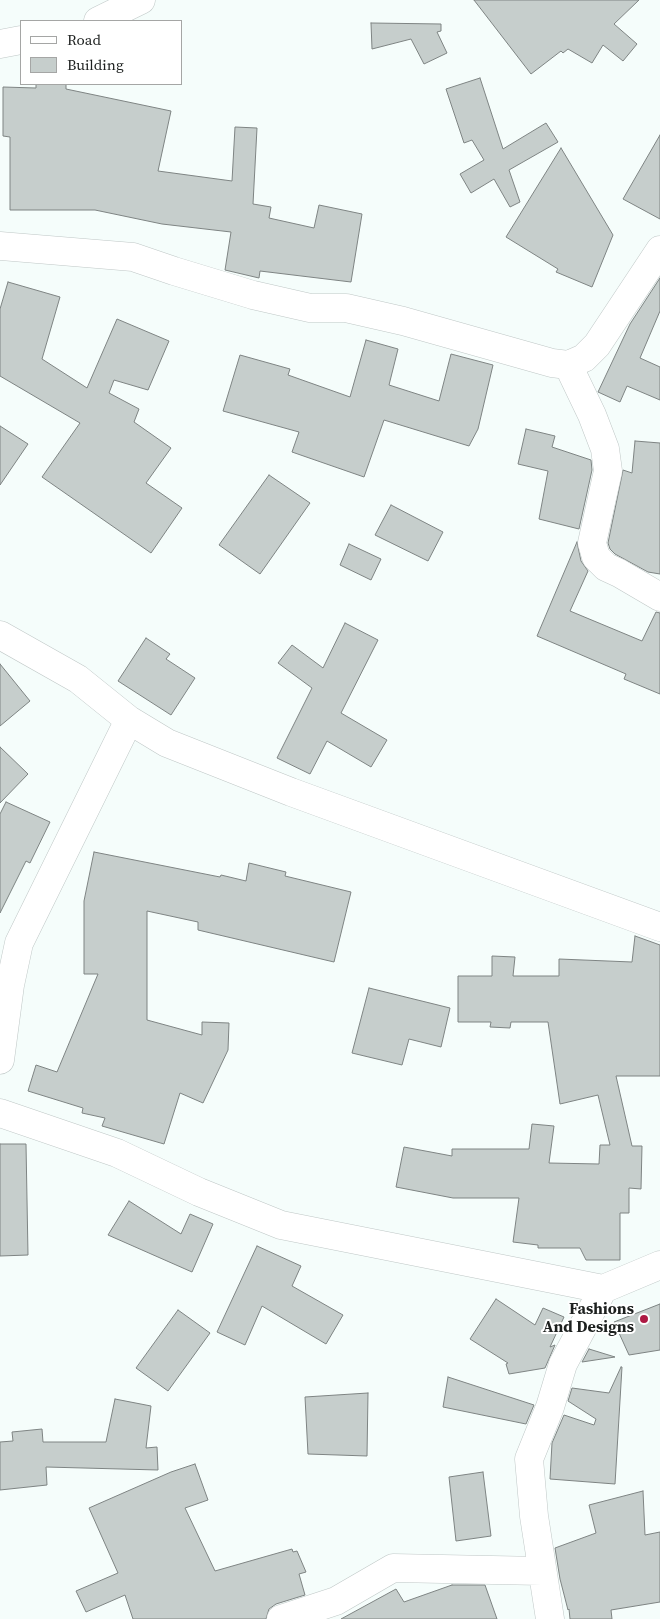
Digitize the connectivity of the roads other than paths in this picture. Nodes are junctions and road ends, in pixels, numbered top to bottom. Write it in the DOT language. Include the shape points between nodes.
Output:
graph roads {
  1 [pos="141,0"];
  2 [pos="100,20"];
  3 [pos="20,40"];
  4 [pos="0,44"];
  5 [pos="0,246"];
  6 [pos="660,250"];
  7 [pos="568,364"];
  8 [pos="660,597"];
  9 [pos="0,635"];
  10 [pos="129,720"];
  11 [pos="660,927"];
  12 [pos="0,1060"];
  13 [pos="0,1114"];
  14 [pos="660,1265"];
  15 [pos="603,1289"];
  16 [pos="542,1571"];
  17 [pos="280,1619"];
  18 [pos="550,1619"];
  1 -- 2 [label="street"];
  3 -- 4 [label="street"];
  5 -- 7 [label="street" via="133,257 253,295 310,308 346,308 552,363"];
  6 -- 7 [label="street" via="597,346 584,358"];
  7 -- 8 [label="street" via="605,449 608,471 592,542 596,557 606,567"];
  9 -- 10 [label="street" via="78,680"];
  10 -- 11 [label="street" via="167,743 291,792"];
  10 -- 12 [label="street" via="19,943"];
  13 -- 15 [label="street" via="117,1153 281,1225"];
  14 -- 15 [label="street"];
  15 -- 16 [label="street" via="563,1364 530,1459"];
  16 -- 17 [label="street" via="392,1568 336,1601"];
  16 -- 18 [label="street"];
}
